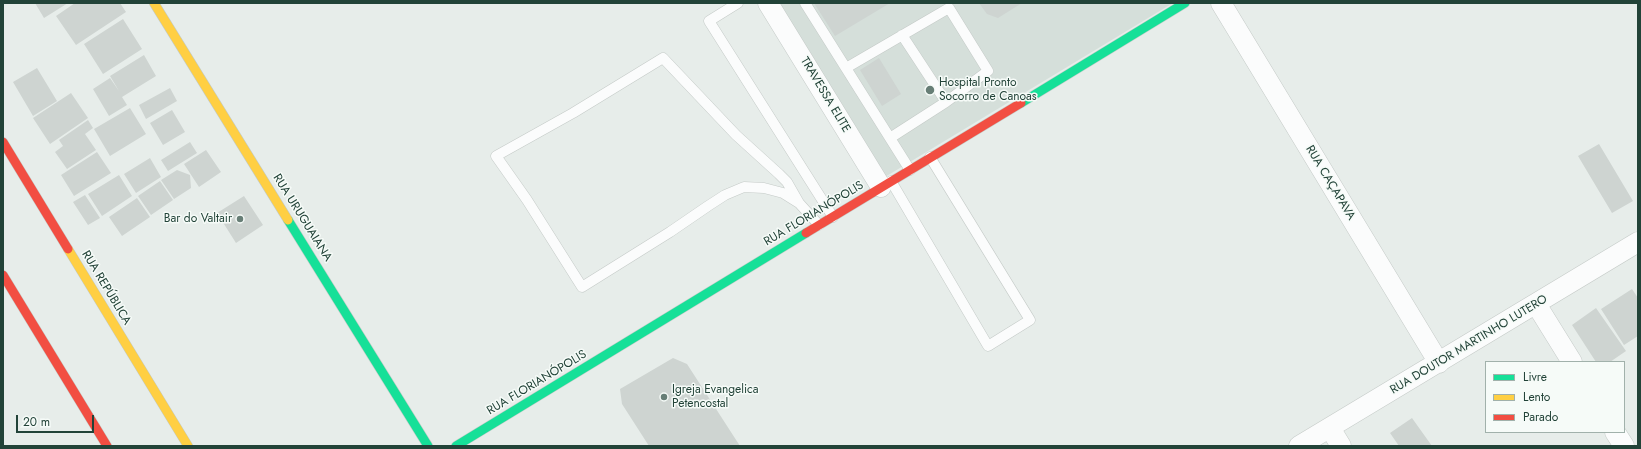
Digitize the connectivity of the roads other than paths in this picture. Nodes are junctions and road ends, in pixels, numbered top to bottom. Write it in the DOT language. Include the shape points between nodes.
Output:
graph roads {
  1 [pos="154,3"];
  2 [pos="738,3"];
  3 [pos="768,3"];
  4 [pos="805,3"];
  5 [pos="1185,3"];
  6 [pos="1221,3"];
  7 [pos="902,35"];
  8 [pos="846,68"];
  9 [pos="946,102"];
  10 [pos="890,138"];
  11 [pos="3,142"];
  12 [pos="930,157"];
  13 [pos="910,170"];
  14 [pos="886,184"];
  15 [pos="799,203"];
  16 [pos="833,217"];
  17 [pos="819,225"];
  18 [pos="1638,242"];
  19 [pos="3,275"];
  20 [pos="1536,304"];
  21 [pos="1571,361"];
  22 [pos="1439,363"];
  23 [pos="1330,428"];
  24 [pos="1616,433"];
  25 [pos="107,446"];
  26 [pos="188,446"];
  27 [pos="428,446"];
  28 [pos="456,446"];
  29 [pos="1300,446"];
  30 [pos="1341,446"];
  31 [pos="1624,446"];
  1 -- 27 [label="main road, RUA URUGUAIANA"];
  2 -- 16 [label="lane" via="709,21"];
  3 -- 14 [label="street, TRAVESSA ELITE"];
  4 -- 8 [label="lane"];
  5 -- 12 [label="main road, RUA FLORIANÓPOLIS"];
  6 -- 22 [label="street, RUA CAÇAPAVA"];
  7 -- 8 [label="lane"];
  7 -- 9 [label="lane"];
  7 -- 9 [label="lane" via="949,8 988,70"];
  8 -- 10 [label="lane"];
  9 -- 10 [label="lane"];
  10 -- 13 [label="lane"];
  11 -- 26 [label="main road, RUA REPÚBLICA"];
  12 -- 13 [label="main road, RUA FLORIANÓPOLIS"];
  12 -- 14 [label="lane" via="1030,320 988,346"];
  13 -- 14 [label="main road, RUA FLORIANÓPOLIS"];
  14 -- 16 [label="main road, RUA FLORIANÓPOLIS"];
  15 -- 15 [label="lane" via="787,182 736,134 663,58 496,156 582,287 725,195 744,187 775,190"];
  15 -- 17 [label="lane"];
  16 -- 17 [label="main road, RUA FLORIANÓPOLIS"];
  17 -- 28 [label="main road, RUA FLORIANÓPOLIS"];
  18 -- 20 [label="street, RUA DOUTOR MARTINHO LUTERO"];
  19 -- 25 [label="main road"];
  20 -- 21 [label="street"];
  20 -- 22 [label="street, RUA DOUTOR MARTINHO LUTERO"];
  22 -- 23 [label="street, RUA DOUTOR MARTINHO LUTERO"];
  23 -- 29 [label="street, RUA DOUTOR MARTINHO LUTERO"];
  23 -- 30 [label="street"];
  24 -- 31 [label="street"];
}
